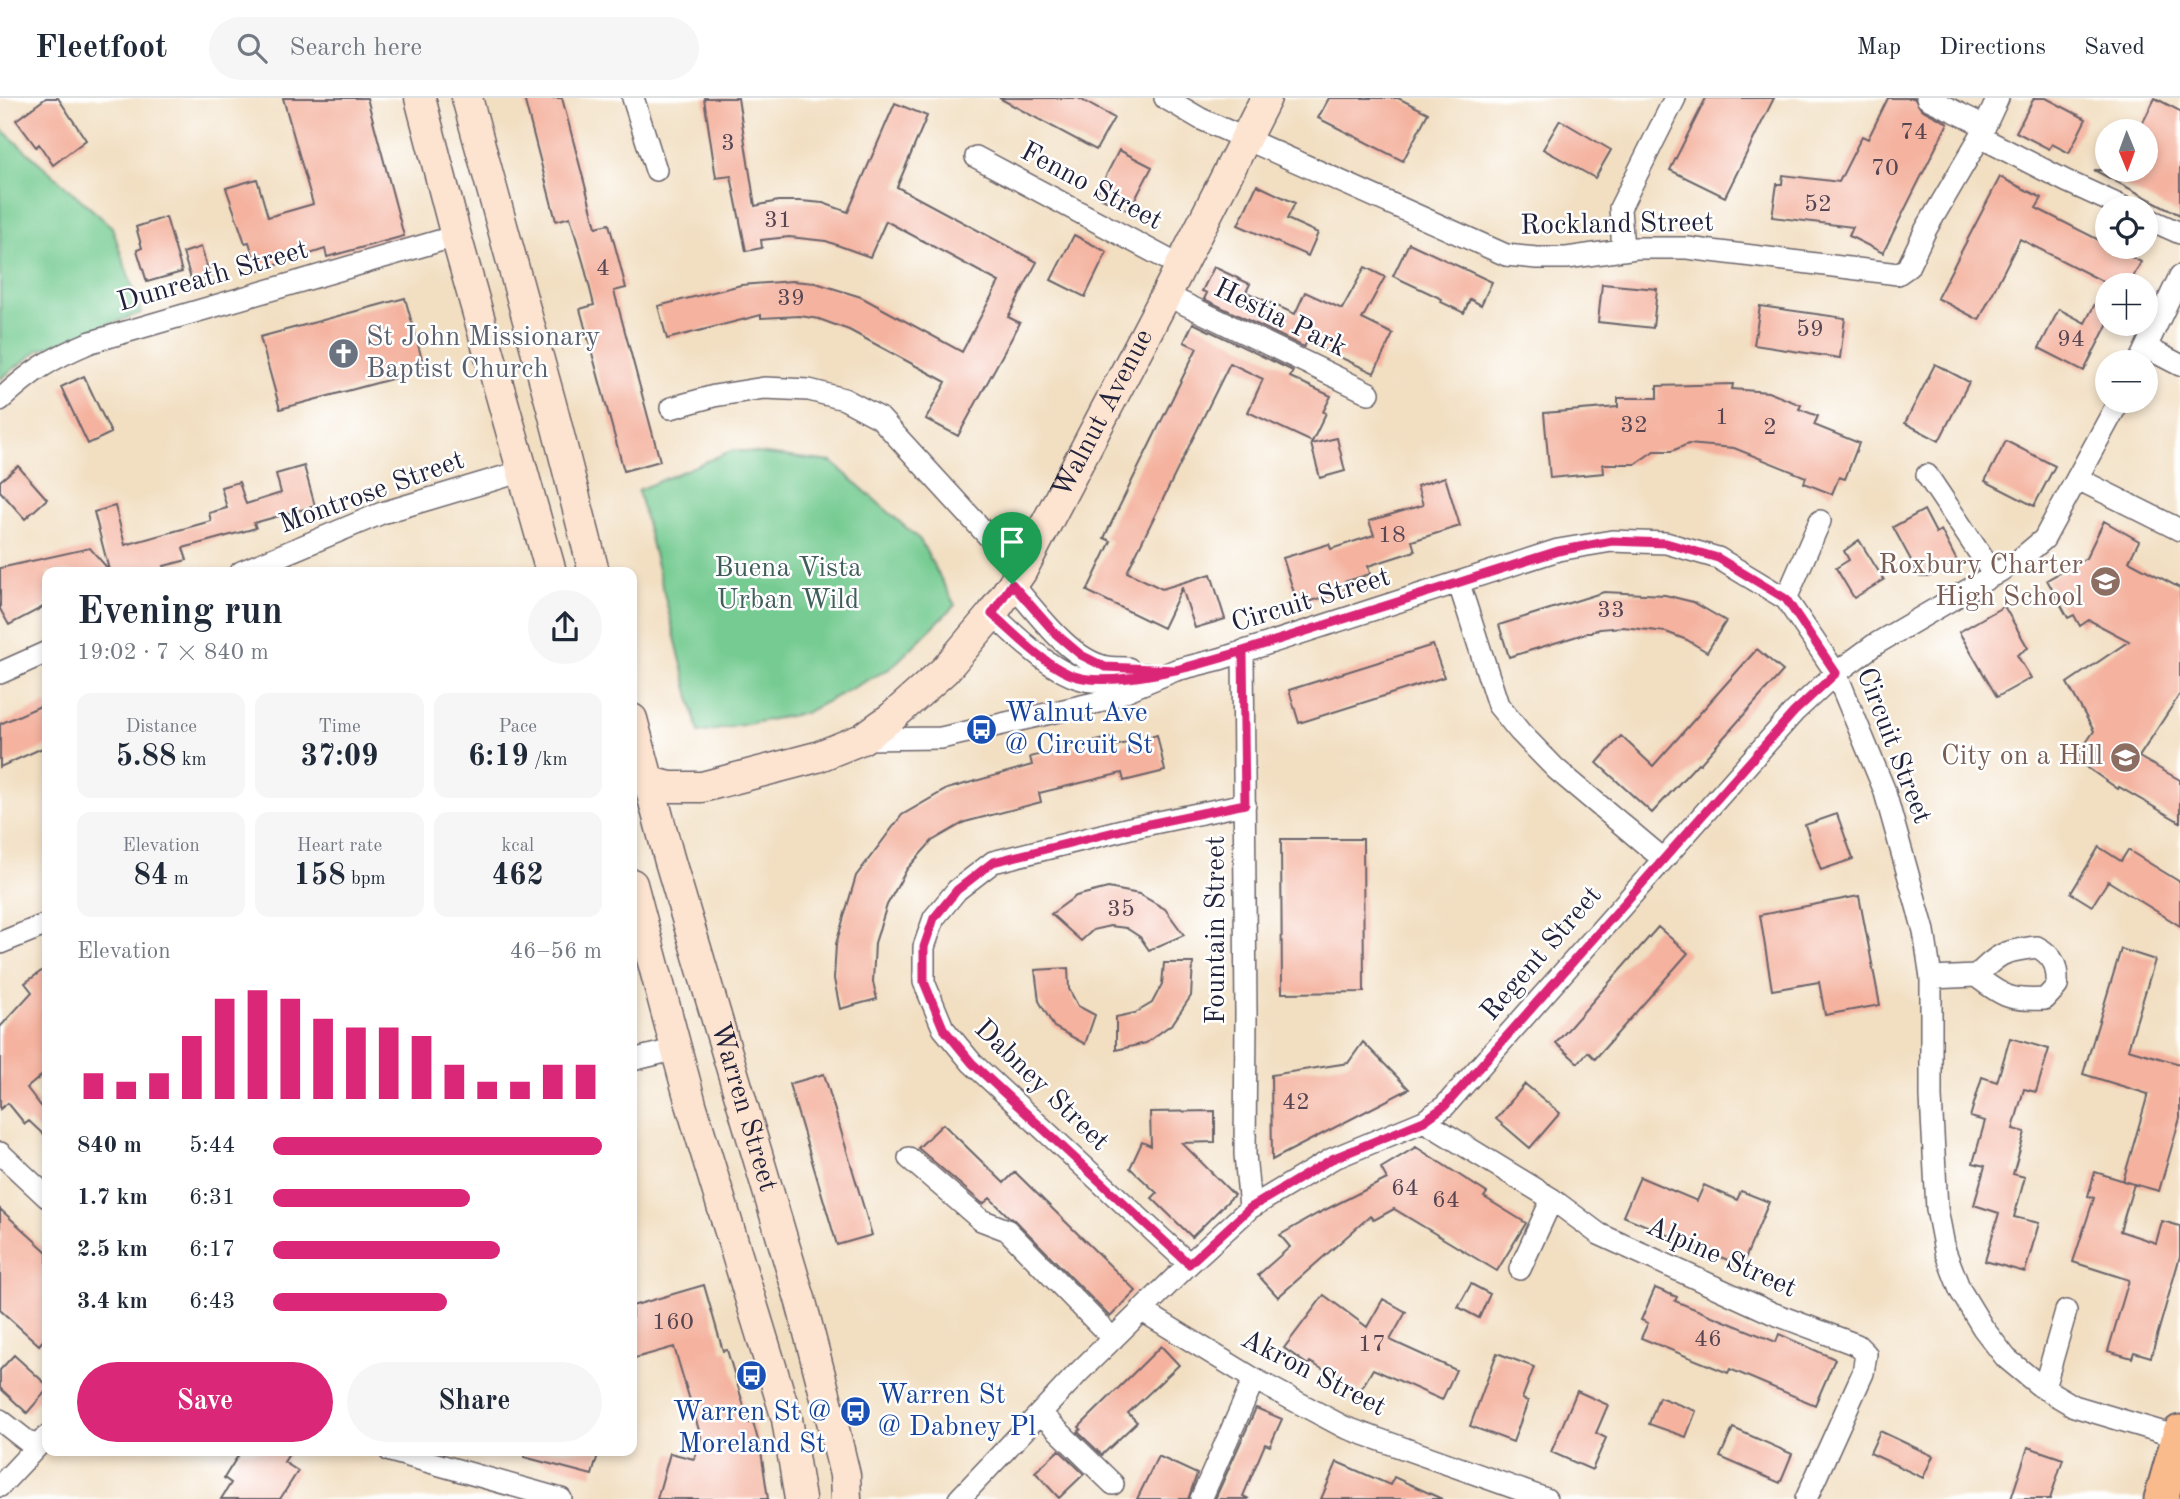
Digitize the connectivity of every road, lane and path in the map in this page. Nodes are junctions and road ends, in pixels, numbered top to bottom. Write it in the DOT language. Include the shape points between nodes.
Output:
graph roads {
  1 [pos="419,98"];
  2 [pos="467,98"];
  3 [pos="633,98"];
  4 [pos="1165,98"];
  5 [pos="1266,98"];
  6 [pos="1675,98"];
  7 [pos="1927,98"];
  8 [pos="1998,98"];
  9 [pos="1982,131"];
  10 [pos="1246,139"];
  11 [pos="976,158"];
  12 [pos="656,170"];
  13 [pos="2099,196"];
  14 [pos="2158,223"];
  15 [pos="2180,233"];
  16 [pos="456,236"];
  17 [pos="1623,250"];
  18 [pos="1180,265"];
  19 [pos="2180,276"];
  20 [pos="1166,295"];
  21 [pos="2145,350"];
  22 [pos="2158,359"];
  23 [pos="2180,365"];
  24 [pos="1369,393"];
  25 [pos="0,400"];
  26 [pos="671,408"];
  27 [pos="2113,413"];
  28 [pos="523,471"];
  29 [pos="1927,475"];
  30 [pos="2078,479"];
  31 [pos="1820,521"];
  32 [pos="2180,530"];
  33 [pos="253,567"];
  34 [pos="550,567"];
  35 [pos="593,567"];
  36 [pos="1994,575"];
  37 [pos="1016,578"];
  38 [pos="1459,584"];
  39 [pos="1786,599"];
  40 [pos="992,614"];
  41 [pos="1243,651"];
  42 [pos="42,654"];
  43 [pos="1176,670"];
  44 [pos="0,673"];
  45 [pos="1836,673"];
  46 [pos="862,739"];
  47 [pos="637,757"];
  48 [pos="640,780"];
  49 [pos="1245,804"];
  50 [pos="1663,859"];
  51 [pos="637,902"];
  52 [pos="42,926"];
  53 [pos="0,943"];
  54 [pos="1976,976"];
  55 [pos="1931,978"];
  56 [pos="677,1049"];
  57 [pos="637,1059"];
  58 [pos="1424,1121"];
  59 [pos="0,1153"];
  60 [pos="909,1158"];
  61 [pos="42,1192"];
  62 [pos="1552,1199"];
  63 [pos="1250,1208"];
  64 [pos="1189,1264"];
  65 [pos="1520,1269"];
  66 [pos="1141,1310"];
  67 [pos="2066,1311"];
  68 [pos="1114,1339"];
  69 [pos="1254,1379"];
  70 [pos="2044,1388"];
  71 [pos="1041,1414"];
  72 [pos="0,1420"];
  73 [pos="2179,1434"];
  74 [pos="41,1442"];
  75 [pos="408,1456"];
  76 [pos="1113,1484"];
  77 [pos="0,1486"];
  78 [pos="561,1499"];
  79 [pos="800,1499"];
  80 [pos="846,1499"];
  81 [pos="959,1499"];
  82 [pos="1201,1499"];
  83 [pos="1546,1499"];
  84 [pos="1806,1499"];
  85 [pos="2161,1499"];
  1 -- 16 [label="main road"];
  2 -- 35 [label="main road"];
  3 -- 12 [label="street"];
  4 -- 10 [label="street, Rockland Street"];
  5 -- 10 [label="main road, Walnut Avenue"];
  6 -- 17 [label="street" via="1620,208"];
  7 -- 9 [label="street"];
  8 -- 9 [label="street, Rockland Street"];
  9 -- 13 [label="street"];
  9 -- 17 [label="street, Rockland Street" via="1908,267 1898,274 1686,248"];
  10 -- 17 [label="street, Rockland Street" via="1506,255 1567,258"];
  10 -- 18 [label="main road, Walnut Avenue"];
  11 -- 18 [label="street, Fenno Street"];
  14 -- 15 [label="street"];
  16 -- 25 [label="street, Dunreath Street" via="91,342 51,358"];
  16 -- 28 [label="main road"];
  18 -- 20 [label="main road, Walnut Avenue"];
  19 -- 21 [label="street"];
  20 -- 24 [label="street, Hestia Park"];
  20 -- 37 [label="main road, Walnut Avenue"];
  22 -- 23 [label="street"];
  26 -- 37 [label="street, Circuit Street" via="764,388 809,390 844,399 880,418"];
  27 -- 30 [label="street, Regent Street"];
  28 -- 33 [label="street, Montrose Street" via="382,513"];
  28 -- 34 [label="main road"];
  29 -- 36 [label="street"];
  30 -- 32 [label="street"];
  30 -- 36 [label="street, Regent Street" via="2044,539"];
  31 -- 39 [label="street"];
  36 -- 45 [label="street, Regent Street" via="1874,645"];
  37 -- 40 [label="main road, Walnut Avenue"];
  37 -- 43 [label="street, Circuit Street" via="1056,634 1081,655 1105,667"];
  38 -- 39 [label="street, Circuit Street" via="1558,551 1612,541 1666,543 1718,558"];
  38 -- 41 [label="street, Circuit Street"];
  38 -- 50 [label="street" via="1498,705 1556,769"];
  39 -- 45 [label="street, Circuit Street"];
  40 -- 43 [label="street, Circuit Street" via="1069,674 1092,681"];
  40 -- 46 [label="main road, Walnut Avenue" via="945,670"];
  41 -- 43 [label="street, Circuit Street"];
  41 -- 49 [label="street, Fountain Street"];
  42 -- 44 [label="street"];
  43 -- 46 [label="street, Circuit Street" via="1099,702 941,738"];
  45 -- 50 [label="street, Regent Street" via="1794,712"];
  45 -- 55 [label="street, Circuit Street" via="1888,801 1924,931"];
  46 -- 48 [label="main road, Walnut Avenue" via="817,757 702,787"];
  47 -- 48 [label="main road, Warren Street"];
  48 -- 80 [label="main road, Warren Street" via="801,1302 845,1475"];
  49 -- 63 [label="street, Fountain Street" via="1245,1154"];
  49 -- 64 [label="street, Dabney Street" via="993,862 957,890 934,918 924,947 924,982 950,1037 972,1063"];
  50 -- 58 [label="street, Regent Street" via="1445,1106"];
  51 -- 56 [label="main road, Warren Street"];
  52 -- 53 [label="street"];
  54 -- 55 [label="street"];
  55 -- 70 [label="street, Circuit Street" via="1937,1209 1945,1251 1960,1290 1983,1328 2006,1358"];
  56 -- 57 [label="street"];
  56 -- 79 [label="main road, Warren Street" via="787,1419"];
  58 -- 62 [label="street, Alpine Street"];
  58 -- 63 [label="street, Regent Street" via="1332,1159"];
  59 -- 61 [label="street"];
  60 -- 68 [label="street" via="981,1220 1007,1230"];
  62 -- 65 [label="street"];
  62 -- 84 [label="street, Alpine Street" via="1599,1234 1772,1313 1857,1345 1866,1354 1863,1373"];
  63 -- 64 [label="street, Regent Street"];
  64 -- 66 [label="street, Regent Street"];
  66 -- 68 [label="street, Regent Street"];
  66 -- 69 [label="street, Akron Street"];
  67 -- 70 [label="street"];
  68 -- 71 [label="street, Regent Street"];
  69 -- 82 [label="street"];
  69 -- 83 [label="street, Akron Street" via="1344,1427"];
  70 -- 73 [label="street, Circuit Street" via="2074,1406"];
  71 -- 76 [label="street"];
  71 -- 81 [label="street, Regent Street"];
  72 -- 74 [label="street"];
  73 -- 85 [label="main road"];
  74 -- 77 [label="street"];
  75 -- 78 [label="street"];
}
